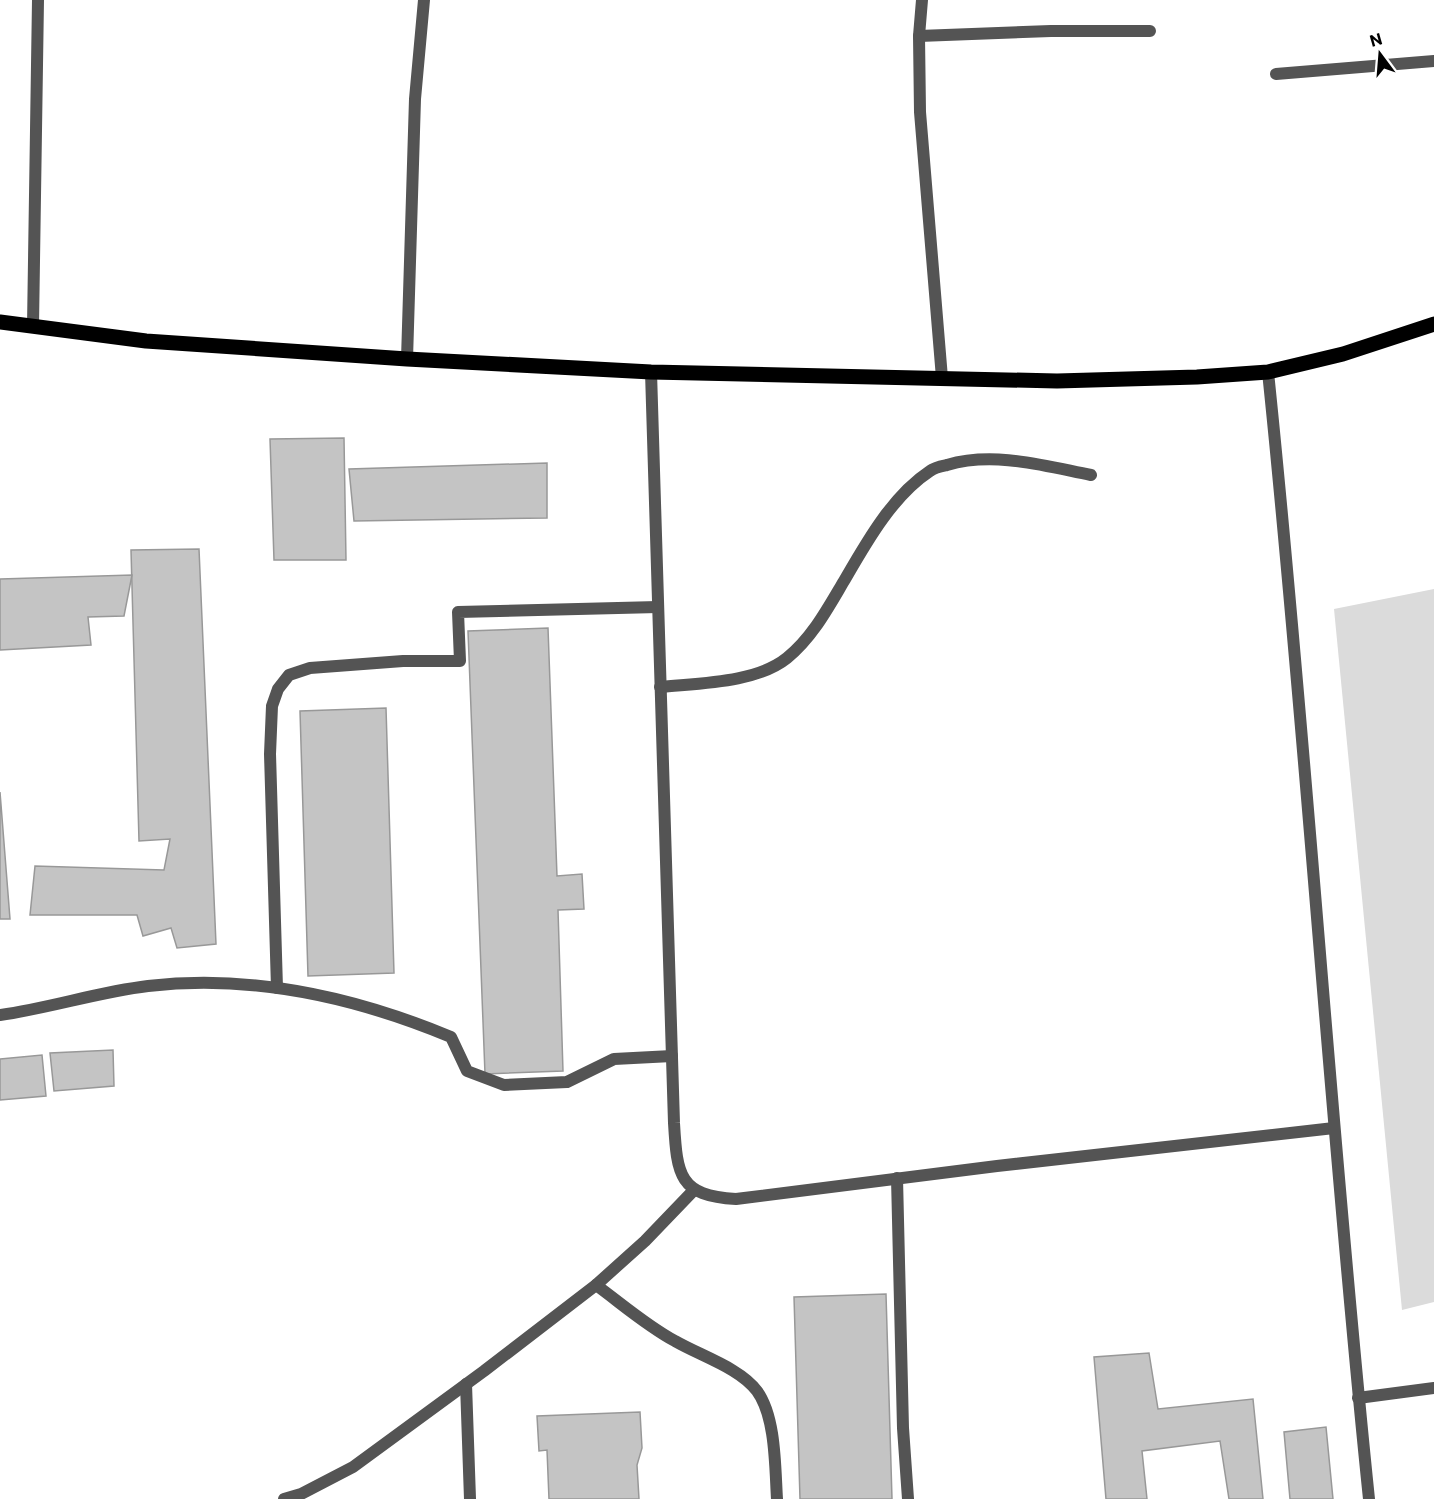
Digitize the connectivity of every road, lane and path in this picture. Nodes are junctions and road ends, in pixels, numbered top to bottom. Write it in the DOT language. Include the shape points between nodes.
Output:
graph roads {
  1 [pos="38,0"];
  2 [pos="424,0"];
  3 [pos="922,0"];
  4 [pos="1150,31"];
  5 [pos="919,36"];
  6 [pos="1434,62"];
  7 [pos="1276,74"];
  8 [pos="0,322"];
  9 [pos="1434,324"];
  10 [pos="33,326"];
  11 [pos="407,358"];
  12 [pos="651,372"];
  13 [pos="1269,372"];
  14 [pos="942,378"];
  15 [pos="1091,475"];
  16 [pos="658,607"];
  17 [pos="660,687"];
  18 [pos="277,988"];
  19 [pos="0,1016"];
  20 [pos="672,1056"];
  21 [pos="1334,1128"];
  22 [pos="897,1178"];
  23 [pos="694,1190"];
  24 [pos="596,1285"];
  25 [pos="466,1384"];
  26 [pos="1434,1388"];
  27 [pos="1358,1398"];
  28 [pos="284,1499"];
  29 [pos="470,1499"];
  30 [pos="777,1499"];
  31 [pos="908,1499"];
  32 [pos="1369,1499"];
  1 -- 10 [label="street"];
  2 -- 11 [label="street" via="415,99"];
  3 -- 5 [label="street"];
  4 -- 5 [label="street"];
  5 -- 14 [label="street" via="920,112"];
  6 -- 7 [label="street"];
  8 -- 10 [label="main road"];
  9 -- 13 [label="main road" via="1343,354"];
  10 -- 11 [label="main road" via="146,341"];
  11 -- 12 [label="main road"];
  12 -- 14 [label="main road"];
  12 -- 16 [label="street"];
  13 -- 14 [label="main road" via="1115,380"];
  13 -- 21 [label="street"];
  15 -- 17 [label="street" via="991,459 960,461 932,469 891,509 808,638 787,659 762,672 727,680"];
  16 -- 17 [label="street"];
  16 -- 18 [label="street" via="458,612 460,661 333,665 290,675 278,689 272,706 270,754"];
  17 -- 20 [label="street"];
  18 -- 19 [label="street" via="223,982 158,985"];
  18 -- 20 [label="street" via="393,1014 451,1037 467,1071 504,1085 567,1082 614,1059"];
  20 -- 23 [label="street" via="675,1154 682,1176"];
  21 -- 22 [label="street"];
  21 -- 27 [label="street"];
  22 -- 23 [label="street" via="736,1198 714,1198"];
  22 -- 31 [label="street"];
  23 -- 24 [label="street"];
  24 -- 25 [label="street"];
  24 -- 30 [label="street" via="673,1340 744,1377 759,1392 769,1417"];
  25 -- 28 [label="street" via="353,1467"];
  25 -- 29 [label="street"];
  26 -- 27 [label="street"];
  27 -- 32 [label="street"];
}
